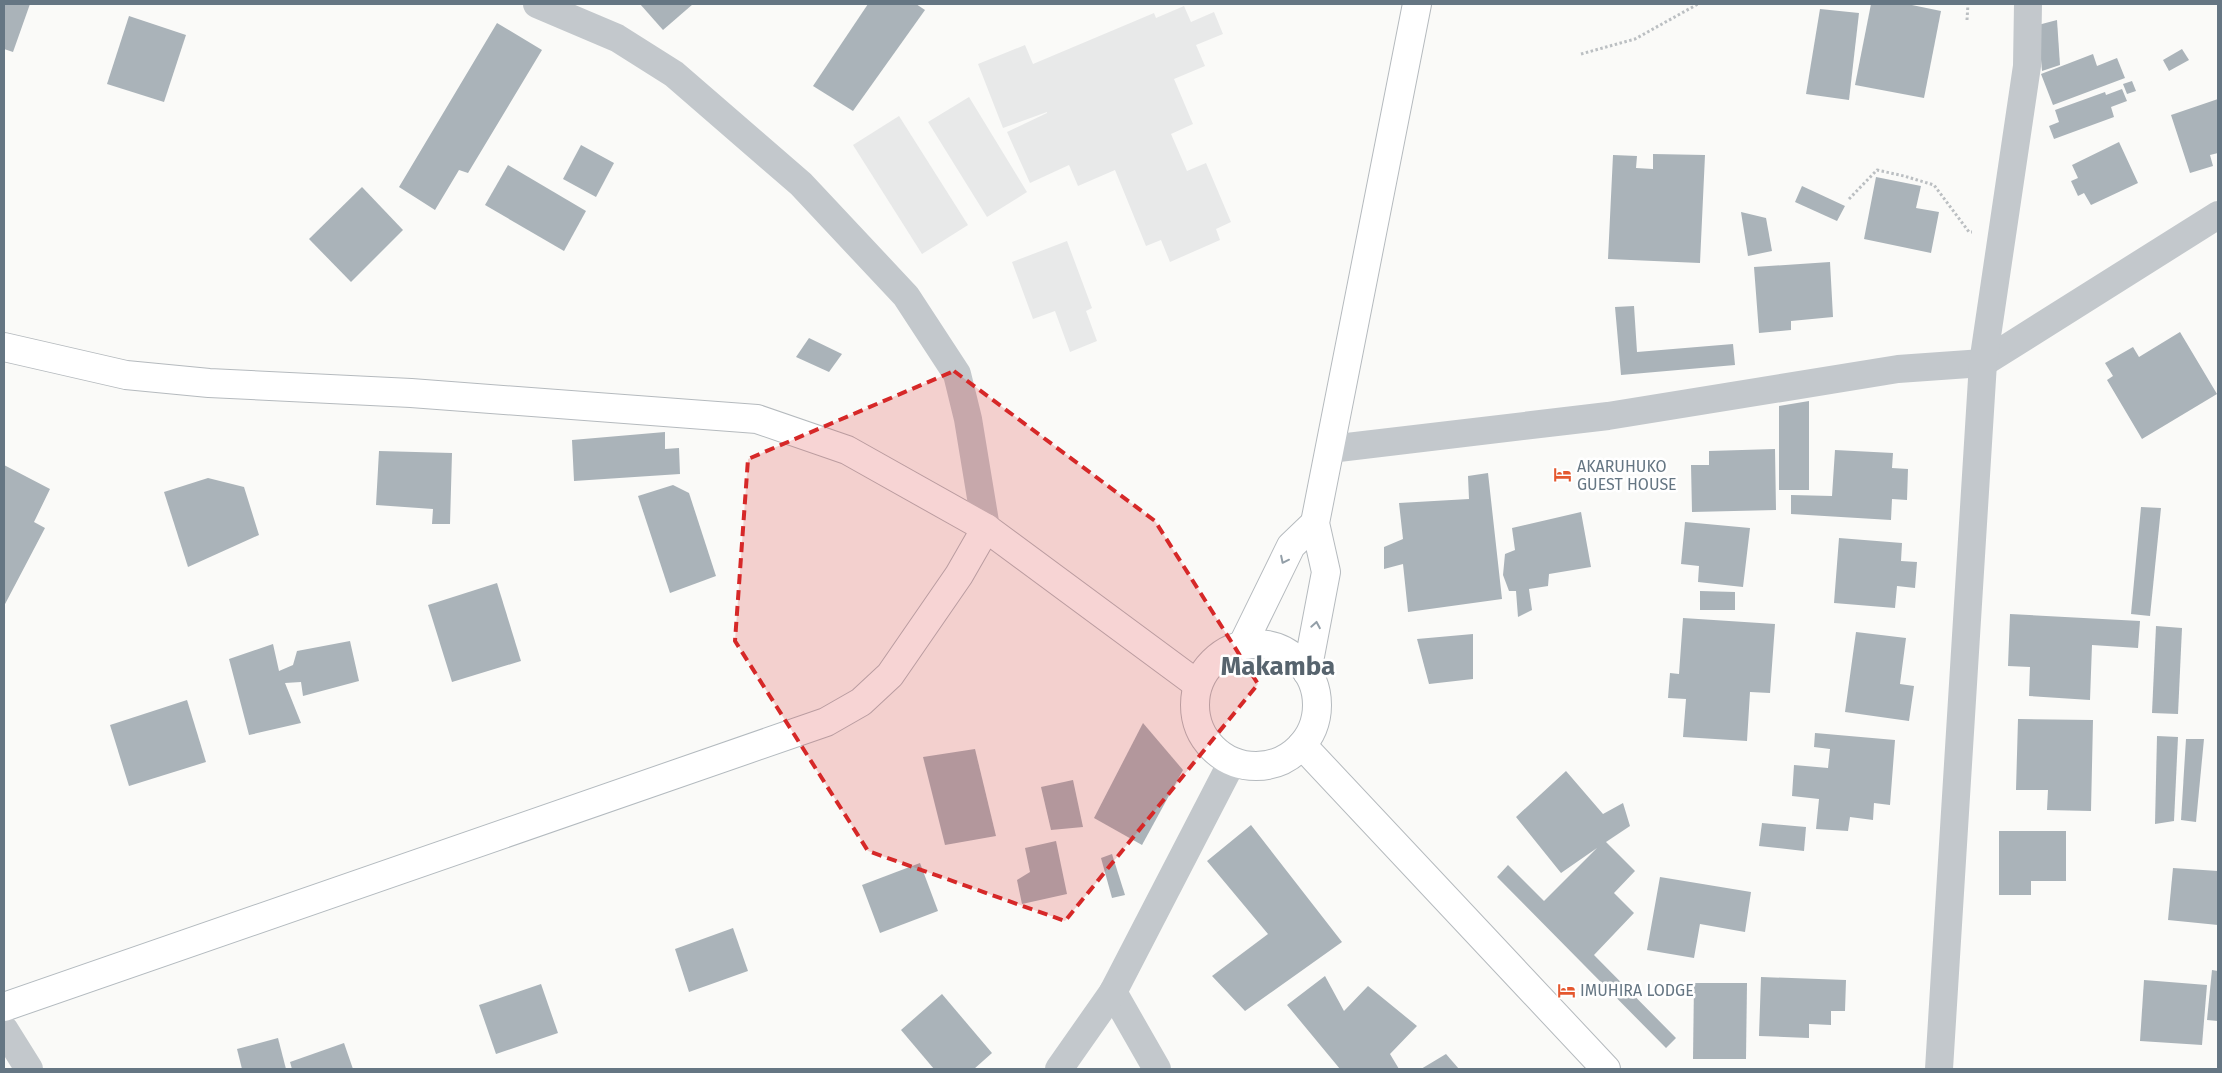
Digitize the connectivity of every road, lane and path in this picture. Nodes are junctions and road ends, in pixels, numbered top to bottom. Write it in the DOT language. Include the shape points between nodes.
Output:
graph roads {
  1 [pos="537,4"];
  2 [pos="1417,4"];
  3 [pos="1698,4"];
  4 [pos="1968,4"];
  5 [pos="2028,4"];
  6 [pos="1967,20"];
  7 [pos="1581,54"];
  8 [pos="1849,199"];
  9 [pos="2218,215"];
  10 [pos="2002,234"];
  11 [pos="4,347"];
  12 [pos="1983,363"];
  13 [pos="1330,449"];
  14 [pos="1315,523"];
  15 [pos="986,528"];
  16 [pos="1244,644"];
  17 [pos="1307,672"];
  18 [pos="1197,684"];
  19 [pos="1302,746"];
  20 [pos="1232,762"];
  21 [pos="1112,992"];
  22 [pos="4,1007"];
  23 [pos="4,1028"];
  24 [pos="29,1069"];
  25 [pos="1060,1069"];
  26 [pos="1157,1069"];
  27 [pos="1606,1069"];
  28 [pos="1939,1069"];
  1 -- 15 [label="street" via="617,38 674,74 801,184 906,296 957,374"];
  2 -- 13 [label="main road"];
  3 -- 7 [label="path" via="1635,39"];
  4 -- 6 [label="path"];
  5 -- 10 [label="street" via="2027,66"];
  8 -- 10 [label="path" via="1877,170 1904,176 1934,186 1969,232"];
  9 -- 12 [label="street"];
  10 -- 12 [label="street"];
  11 -- 15 [label="main road" via="126,375 190,382 412,393 757,419 847,450"];
  12 -- 13 [label="street" via="1898,368 1608,416"];
  12 -- 28 [label="street"];
  13 -- 14 [label="main road"];
  14 -- 16 [label="main road, one-way" via="1291,546"];
  17 -- 14 [label="main road, one-way" via="1326,572"];
  15 -- 18 [label="main road"];
  15 -- 22 [label="main road" via="959,575 890,675 861,702 826,722"];
  16 -- 17 [label="main road" via="1268,644 1291,654"];
  16 -- 18 [label="main road" via="1218,657"];
  17 -- 19 [label="main road" via="1316,697 1314,723"];
  18 -- 20 [label="main road" via="1195,712 1206,742"];
  19 -- 20 [label="main road" via="1282,761 1257,767"];
  19 -- 27 [label="main road"];
  20 -- 21 [label="street"];
  21 -- 25 [label="street"];
  21 -- 26 [label="street"];
  23 -- 24 [label="street"];
}
